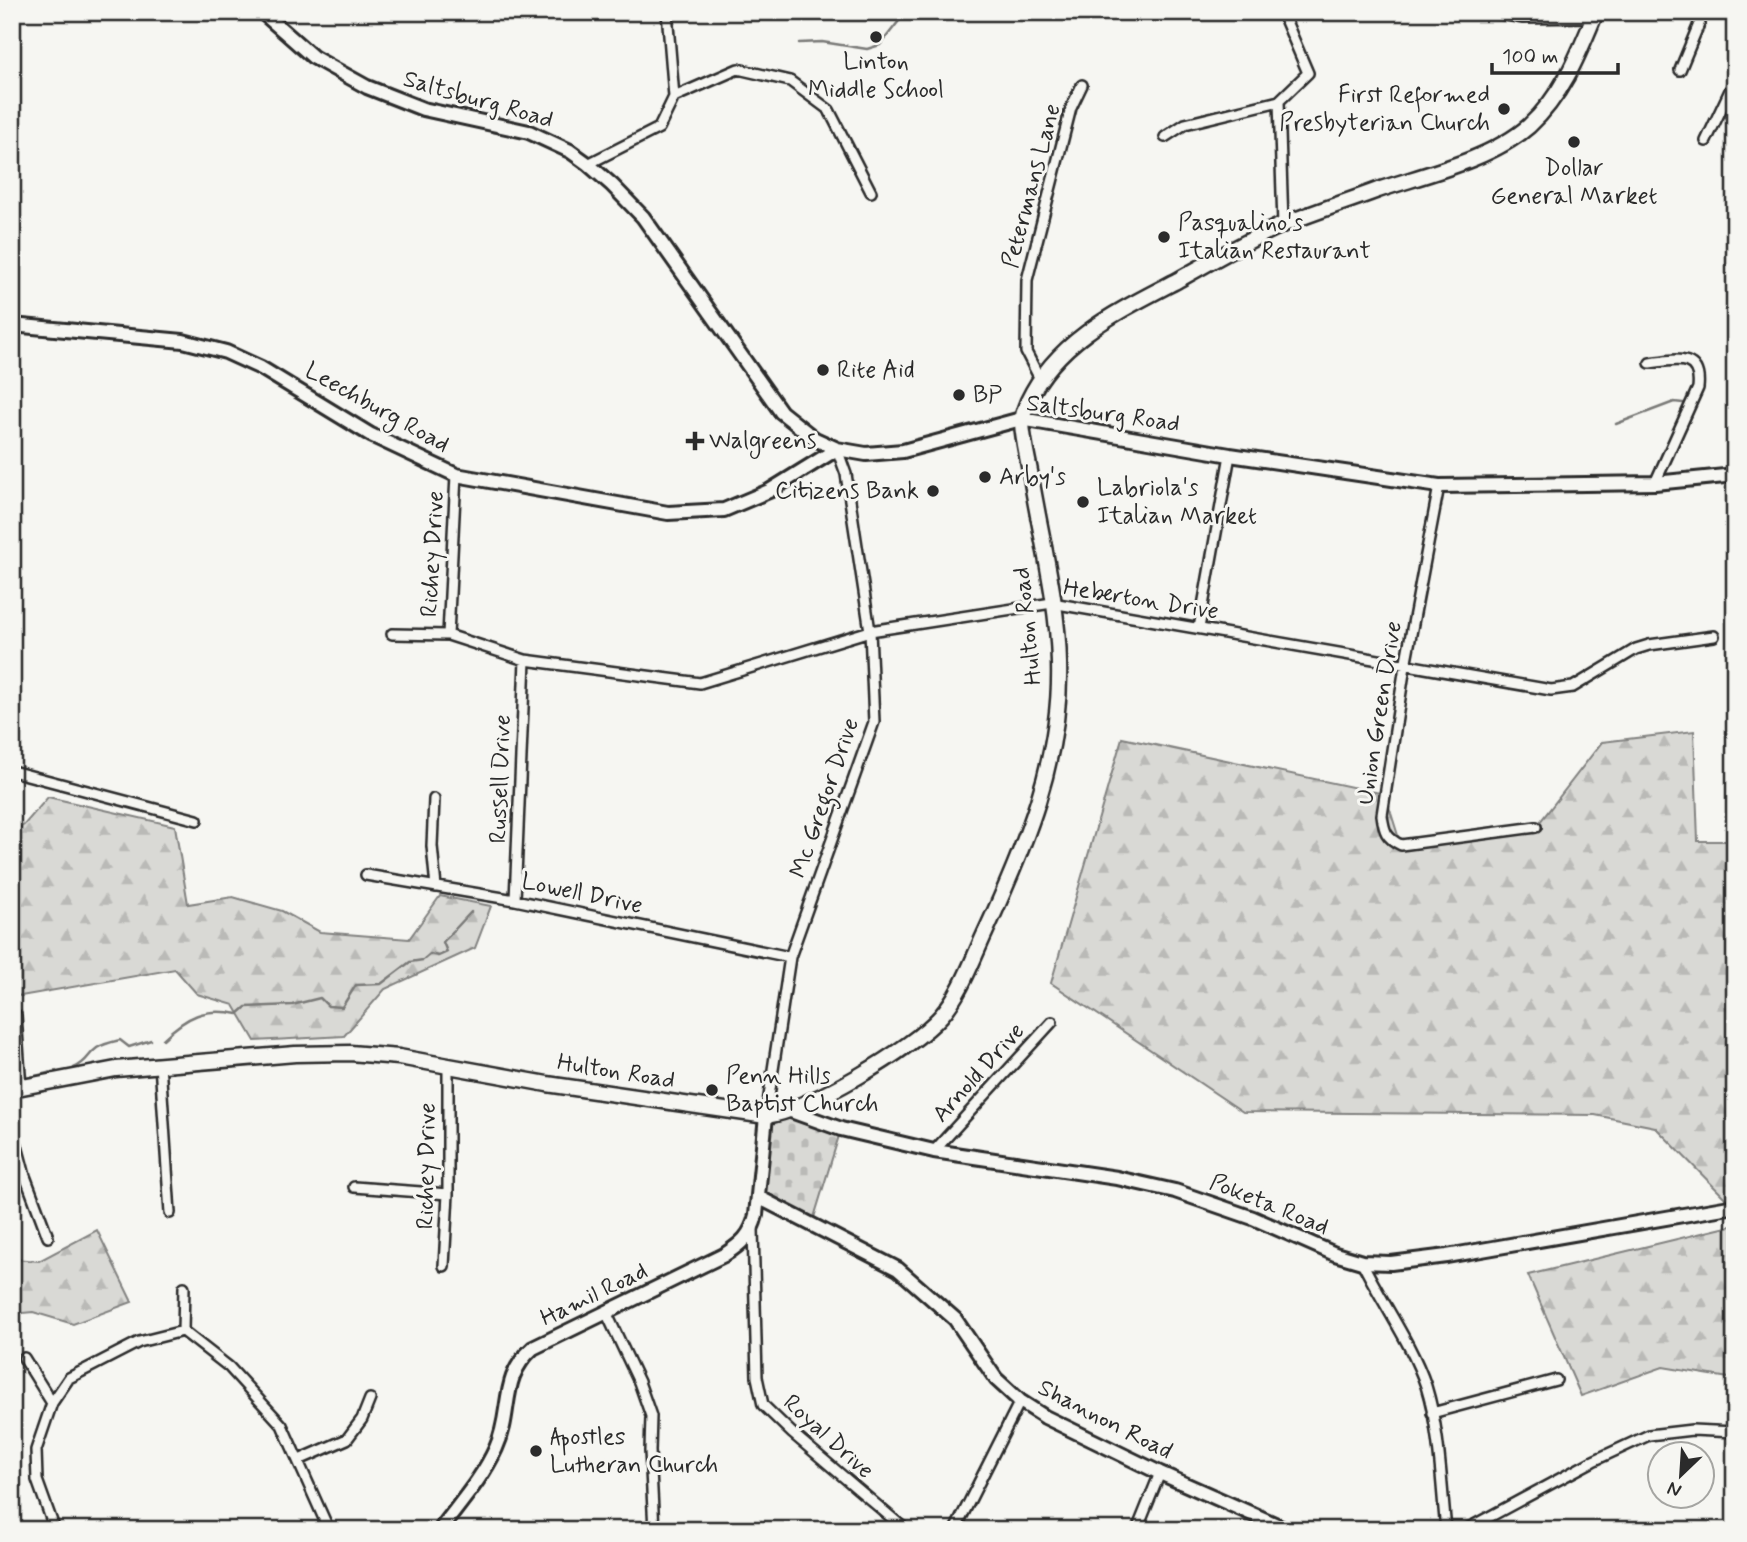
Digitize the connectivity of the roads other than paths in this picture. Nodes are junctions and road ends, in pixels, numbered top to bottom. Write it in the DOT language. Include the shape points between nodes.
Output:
graph roads {
  1 [pos="262,12"];
  2 [pos="667,12"];
  3 [pos="1282,12"];
  4 [pos="1492,12"];
  5 [pos="1704,12"];
  6 [pos="1595,15"];
  7 [pos="1680,70"];
  8 [pos="1735,80"];
  9 [pos="1082,85"];
  10 [pos="674,97"];
  11 [pos="1279,101"];
  12 [pos="1165,137"];
  13 [pos="1706,141"];
  14 [pos="587,164"];
  15 [pos="871,192"];
  16 [pos="1283,225"];
  17 [pos="12,325"];
  18 [pos="1650,363"];
  19 [pos="1040,380"];
  20 [pos="1021,419"];
  21 [pos="837,449"];
  22 [pos="1230,454"];
  23 [pos="456,475"];
  24 [pos="1735,475"];
  25 [pos="1655,483"];
  26 [pos="1439,486"];
  27 [pos="1052,603"];
  28 [pos="1199,628"];
  29 [pos="870,631"];
  30 [pos="392,634"];
  31 [pos="448,635"];
  32 [pos="1714,636"];
  33 [pos="525,660"];
  34 [pos="1405,666"];
  35 [pos="12,771"];
  36 [pos="434,799"];
  37 [pos="197,820"];
  38 [pos="1536,827"];
  39 [pos="366,875"];
  40 [pos="436,887"];
  41 [pos="515,900"];
  42 [pos="790,957"];
  43 [pos="16,1015"];
  44 [pos="1052,1022"];
  45 [pos="160,1064"];
  46 [pos="448,1066"];
  47 [pos="17,1089"];
  48 [pos="791,1111"];
  49 [pos="766,1116"];
  50 [pos="12,1127"];
  51 [pos="934,1151"];
  52 [pos="354,1187"];
  53 [pos="448,1194"];
  54 [pos="758,1197"];
  55 [pos="1735,1206"];
  56 [pos="170,1213"];
  57 [pos="752,1230"];
  58 [pos="48,1237"];
  59 [pos="1362,1262"];
  60 [pos="444,1266"];
  61 [pos="184,1287"];
  62 [pos="606,1312"];
  63 [pos="183,1331"];
  64 [pos="24,1358"];
  65 [pos="1556,1380"];
  66 [pos="370,1399"];
  67 [pos="1020,1401"];
  68 [pos="52,1403"];
  69 [pos="1432,1413"];
  70 [pos="1735,1432"];
  71 [pos="299,1460"];
  72 [pos="1160,1473"];
  73 [pos="55,1530"];
  74 [pos="329,1530"];
  75 [pos="440,1530"];
  76 [pos="654,1530"];
  77 [pos="906,1530"];
  78 [pos="955,1530"];
  79 [pos="1137,1530"];
  80 [pos="1288,1530"];
  81 [pos="1446,1530"];
  82 [pos="1465,1530"];
  1 -- 14 [label="street, Saltsburg Road" via="313,57 392,99 529,132"];
  2 -- 10 [label="street"];
  3 -- 11 [label="street" via="1308,73"];
  4 -- 6 [label="street" via="1523,18"];
  5 -- 7 [label="street"];
  6 -- 16 [label="main road" via="1563,85 1543,112 1518,134 1477,156"];
  8 -- 13 [label="street"];
  9 -- 19 [label="street, Petermans Lane" via="1071,108 1027,280 1026,352"];
  10 -- 14 [label="street" via="659,128"];
  10 -- 15 [label="street" via="738,69 790,81 830,110"];
  11 -- 12 [label="street" via="1185,124"];
  11 -- 16 [label="street"];
  14 -- 21 [label="street, Saltsburg Road" via="643,217 782,412 815,439"];
  16 -- 19 [label="main road" via="1099,323 1073,342"];
  17 -- 23 [label="street, Leechburg Road" via="183,341 226,352 372,435"];
  18 -- 25 [label="street" via="1688,360 1699,377"];
  19 -- 20 [label="main road"];
  20 -- 21 [label="street, Saltsburg Road" via="903,451 866,454"];
  20 -- 22 [label="street, Saltsburg Road"];
  20 -- 27 [label="main road, Hulton Road"];
  21 -- 23 [label="street, Leechburg Road" via="769,491 724,510 668,513"];
  21 -- 29 [label="street, Mc Gregor Drive" via="846,474"];
  22 -- 26 [label="street, Saltsburg Road"];
  22 -- 28 [label="street"];
  23 -- 31 [label="street, Richey Drive"];
  24 -- 25 [label="street, Saltsburg Road"];
  25 -- 26 [label="street, Saltsburg Road"];
  26 -- 34 [label="street, Union Green Drive"];
  27 -- 28 [label="street, Heberton Drive"];
  27 -- 29 [label="street, Heberton Drive"];
  27 -- 48 [label="main road, Hulton Road" via="1059,660 1053,744 1023,849 962,984 939,1018 917,1037"];
  28 -- 34 [label="street, Heberton Drive"];
  29 -- 33 [label="street, Heberton Drive" via="700,683"];
  29 -- 42 [label="street, Mc Gregor Drive" via="874,722"];
  30 -- 31 [label="street, Heberton Drive"];
  31 -- 33 [label="street, Heberton Drive"];
  32 -- 34 [label="street, Heberton Drive" via="1636,649 1573,687 1552,690"];
  33 -- 41 [label="street, Russell Drive"];
  34 -- 38 [label="street, Union Green Drive" via="1381,815 1391,840 1401,845"];
  35 -- 37 [label="street"];
  36 -- 40 [label="street"];
  39 -- 40 [label="street, Lowell Drive"];
  40 -- 41 [label="street, Lowell Drive"];
  41 -- 42 [label="street, Lowell Drive"];
  42 -- 49 [label="street, Mc Gregor Drive"];
  43 -- 47 [label="street"];
  44 -- 51 [label="street, Arnold Drive"];
  45 -- 46 [label="main road, Hulton Road" via="350,1053"];
  45 -- 47 [label="main road, Hulton Road"];
  45 -- 56 [label="street"];
  46 -- 49 [label="main road, Hulton Road"];
  46 -- 53 [label="street, Richey Drive"];
  48 -- 49 [label="main road, Hulton Road"];
  48 -- 51 [label="street, Poketa Road" via="841,1129"];
  49 -- 54 [label="street"];
  50 -- 58 [label="street"];
  51 -- 59 [label="street, Poketa Road" via="1175,1191"];
  52 -- 53 [label="street"];
  53 -- 60 [label="street, Richey Drive"];
  54 -- 57 [label="street"];
  54 -- 67 [label="street, Shannon Road" via="898,1269 955,1319 996,1379"];
  55 -- 59 [label="street, Poketa Road" via="1460,1254"];
  57 -- 62 [label="street, Hamil Road" via="724,1255"];
  57 -- 77 [label="street, Royal Drive" via="757,1377 763,1405"];
  59 -- 69 [label="street" via="1410,1349"];
  61 -- 63 [label="street"];
  62 -- 75 [label="street, Hamil Road" via="533,1348 519,1360 511,1377 498,1445 482,1476"];
  62 -- 76 [label="street" via="651,1416"];
  63 -- 68 [label="street" via="139,1342 69,1378"];
  63 -- 71 [label="street" via="229,1367 282,1425"];
  64 -- 68 [label="street"];
  65 -- 69 [label="street"];
  66 -- 71 [label="street" via="347,1439"];
  67 -- 72 [label="street, Shannon Road" via="1045,1418"];
  67 -- 78 [label="street"];
  68 -- 73 [label="street" via="36,1450 37,1480"];
  69 -- 81 [label="street"];
  70 -- 82 [label="street" via="1649,1435"];
  71 -- 74 [label="street"];
  72 -- 79 [label="street"];
  72 -- 80 [label="street, Shannon Road"];
}
